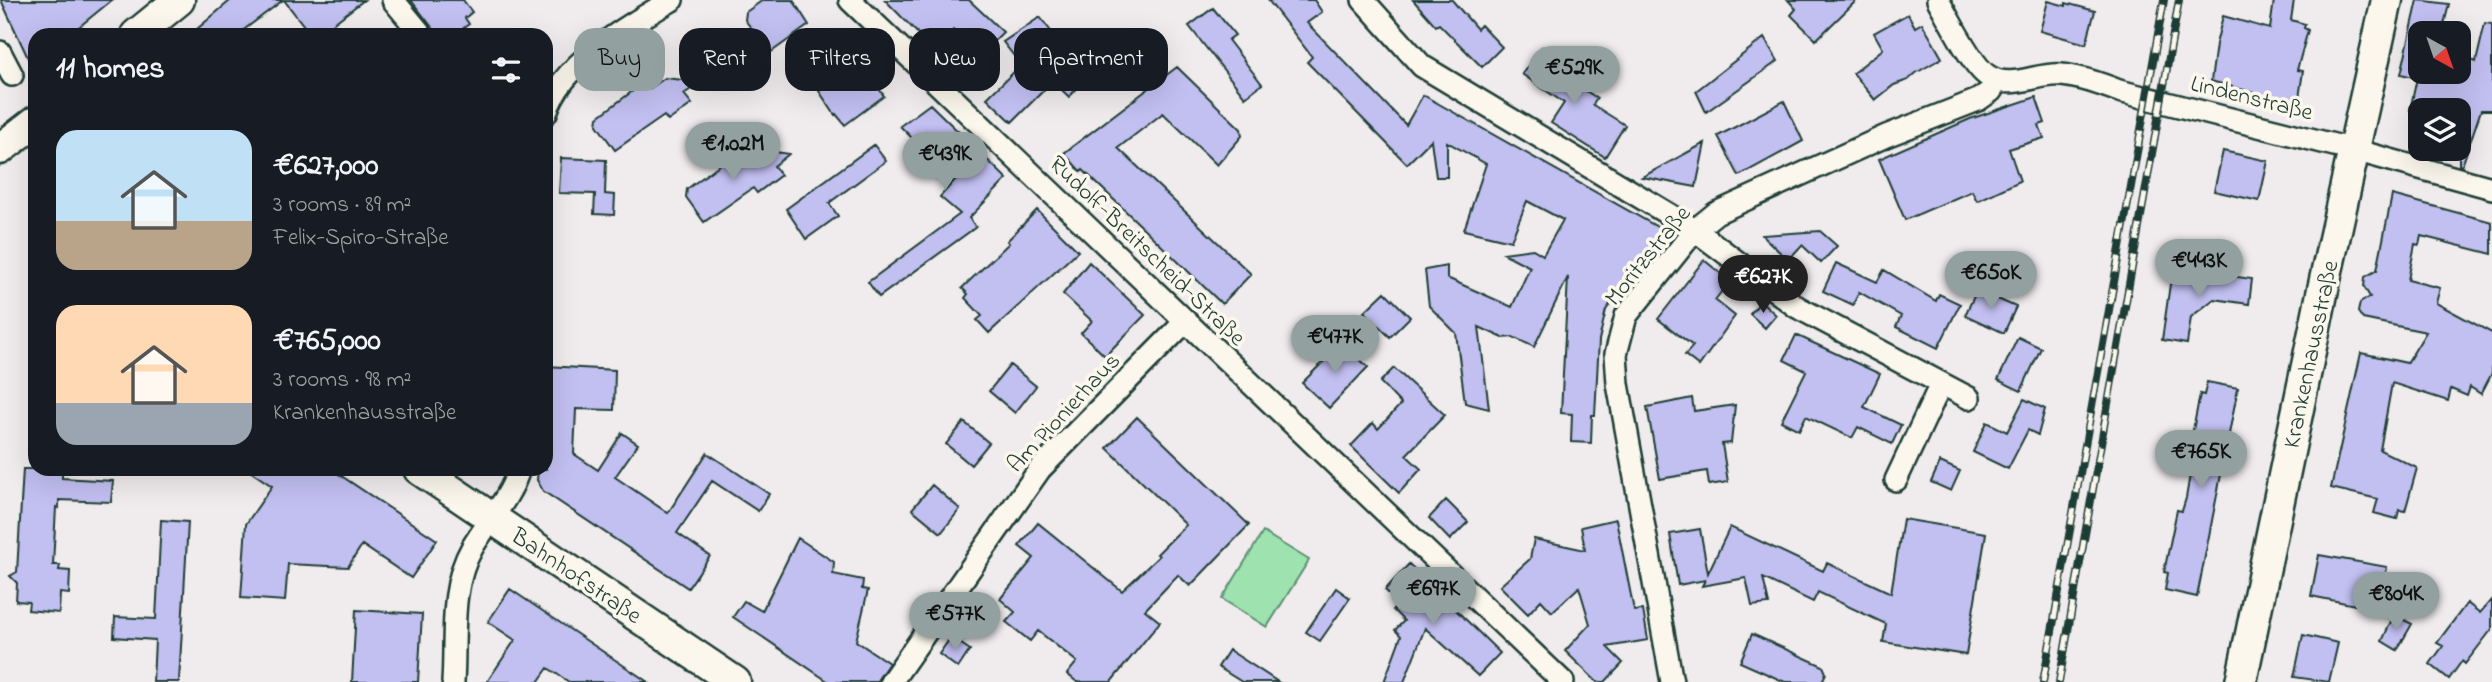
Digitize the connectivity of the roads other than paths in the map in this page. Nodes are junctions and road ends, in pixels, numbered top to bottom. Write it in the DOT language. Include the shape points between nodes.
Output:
graph roads {
  1 [pos="179,0"];
  2 [pos="393,0"];
  3 [pos="672,0"];
  4 [pos="850,0"];
  5 [pos="1363,0"];
  6 [pos="1938,0"];
  7 [pos="2387,0"];
  8 [pos="145,28"];
  9 [pos="416,28"];
  10 [pos="0,52"];
  11 [pos="12,75"];
  12 [pos="1997,81"];
  13 [pos="553,100"];
  14 [pos="28,133"];
  15 [pos="0,149"];
  16 [pos="2354,150"];
  17 [pos="2492,188"];
  18 [pos="1695,230"];
  19 [pos="1185,322"];
  20 [pos="1941,384"];
  21 [pos="1969,398"];
  22 [pos="429,476"];
  23 [pos="516,476"];
  24 [pos="1896,480"];
  25 [pos="492,518"];
  26 [pos="453,682"];
  27 [pos="735,682"];
  28 [pos="891,682"];
  29 [pos="1563,682"];
  30 [pos="1672,682"];
  31 [pos="2241,682"];
  1 -- 8 [label="main road"];
  2 -- 9 [label="street"];
  3 -- 13 [label="street" via="581,62"];
  4 -- 19 [label="street, Rudolf-Breitscheid-Straße"];
  5 -- 18 [label="street" via="1422,65"];
  6 -- 12 [label="street" via="1981,71"];
  7 -- 16 [label="main road, Krankenhausstraße"];
  10 -- 11 [label="street"];
  12 -- 16 [label="street, Lindenstraße" via="2060,74"];
  12 -- 18 [label="street, Moritzstraße" via="1978,100 1774,185 1716,213"];
  14 -- 15 [label="main road"];
  16 -- 17 [label="street, Lindenstraße"];
  16 -- 31 [label="main road, Krankenhausstraße"];
  18 -- 20 [label="street" via="1797,307"];
  18 -- 30 [label="street, Moritzstraße" via="1626,316 1616,354"];
  19 -- 28 [label="street, Am Pionierhaus" via="1040,469"];
  19 -- 29 [label="street, Rudolf-Breitscheid-Straße"];
  20 -- 21 [label="street"];
  20 -- 24 [label="street"];
  22 -- 25 [label="main road, Bahnhofstraße"];
  23 -- 25 [label="street"];
  25 -- 26 [label="street" via="470,550 457,590"];
  25 -- 27 [label="main road, Bahnhofstraße"];
}
